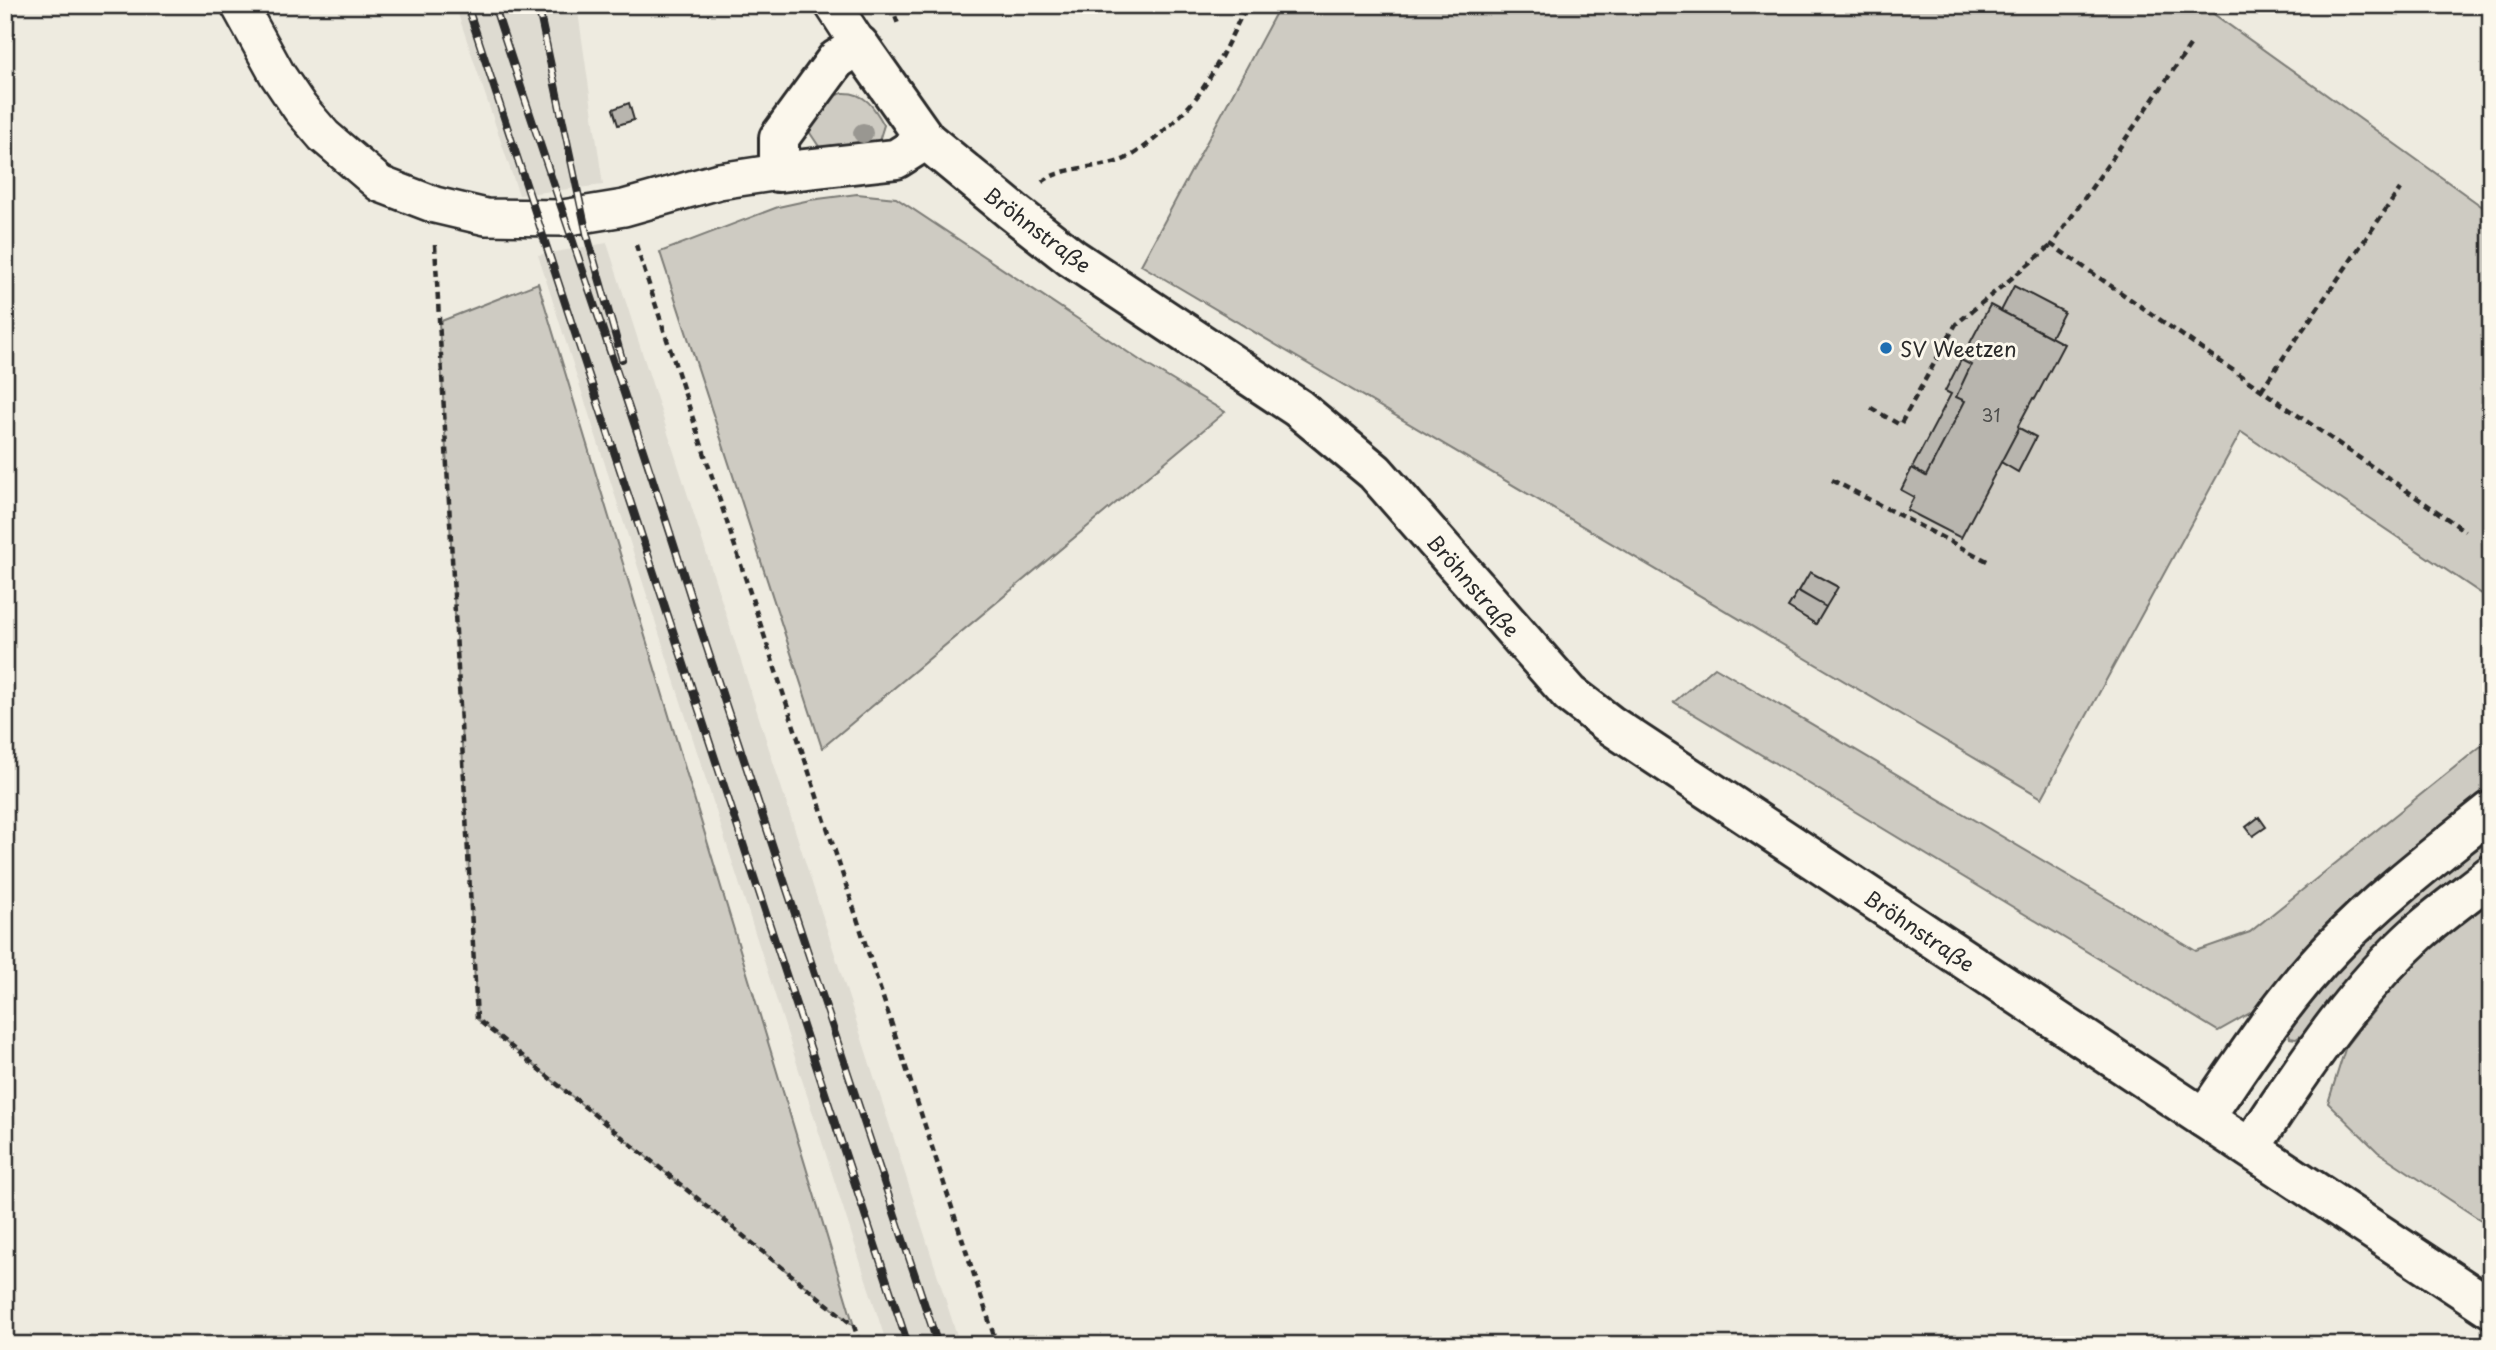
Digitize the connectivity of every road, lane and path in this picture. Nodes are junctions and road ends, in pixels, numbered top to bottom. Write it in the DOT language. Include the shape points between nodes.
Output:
graph roads {
  1 [pos="239,5"];
  2 [pos="833,5"];
  3 [pos="1247,5"];
  4 [pos="859,45"];
  5 [pos="2190,46"];
  6 [pos="926,140"];
  7 [pos="779,172"];
  8 [pos="2400,189"];
  9 [pos="435,205"];
  10 [pos="624,208"];
  11 [pos="1012,211"];
  12 [pos="2052,245"];
  13 [pos="2261,390"];
  14 [pos="1871,408"];
  15 [pos="1832,480"];
  16 [pos="2465,531"];
  17 [pos="1991,563"];
  18 [pos="2491,811"];
  19 [pos="2491,875"];
  20 [pos="2204,1118"];
  21 [pos="2249,1148"];
  22 [pos="2491,1308"];
  23 [pos="860,1345"];
  24 [pos="997,1345"];
  1 -- 9 [label="street" via="276,74 324,136 380,184"];
  2 -- 4 [label="street"];
  3 -- 11 [label="path" via="1200,92 1157,137 1124,159 1049,176"];
  4 -- 6 [label="main road, Bröhnstraße"];
  4 -- 7 [label="main road" via="836,60 779,138"];
  5 -- 12 [label="path"];
  6 -- 7 [label="main road" via="896,159"];
  6 -- 11 [label="main road, Bröhnstraße"];
  7 -- 10 [label="street" via="719,181"];
  8 -- 13 [label="path"];
  9 -- 10 [label="street" via="486,217 563,218"];
  9 -- 23 [label="path" via="477,1019 854,1326"];
  10 -- 24 [label="path"];
  11 -- 20 [label="main road, Bröhnstraße" via="1072,258 1298,408 1375,472 1570,694 1609,724"];
  12 -- 13 [label="path"];
  12 -- 14 [label="path" via="1956,324 1900,425"];
  13 -- 16 [label="path"];
  15 -- 17 [label="path"];
  18 -- 20 [label="main road" via="2384,897 2331,949 2274,1017"];
  19 -- 21 [label="main road" via="2418,933 2364,989 2314,1051"];
  20 -- 21 [label="main road, Bröhnstraße"];
  21 -- 22 [label="main road, Bröhnstraße"];
}
